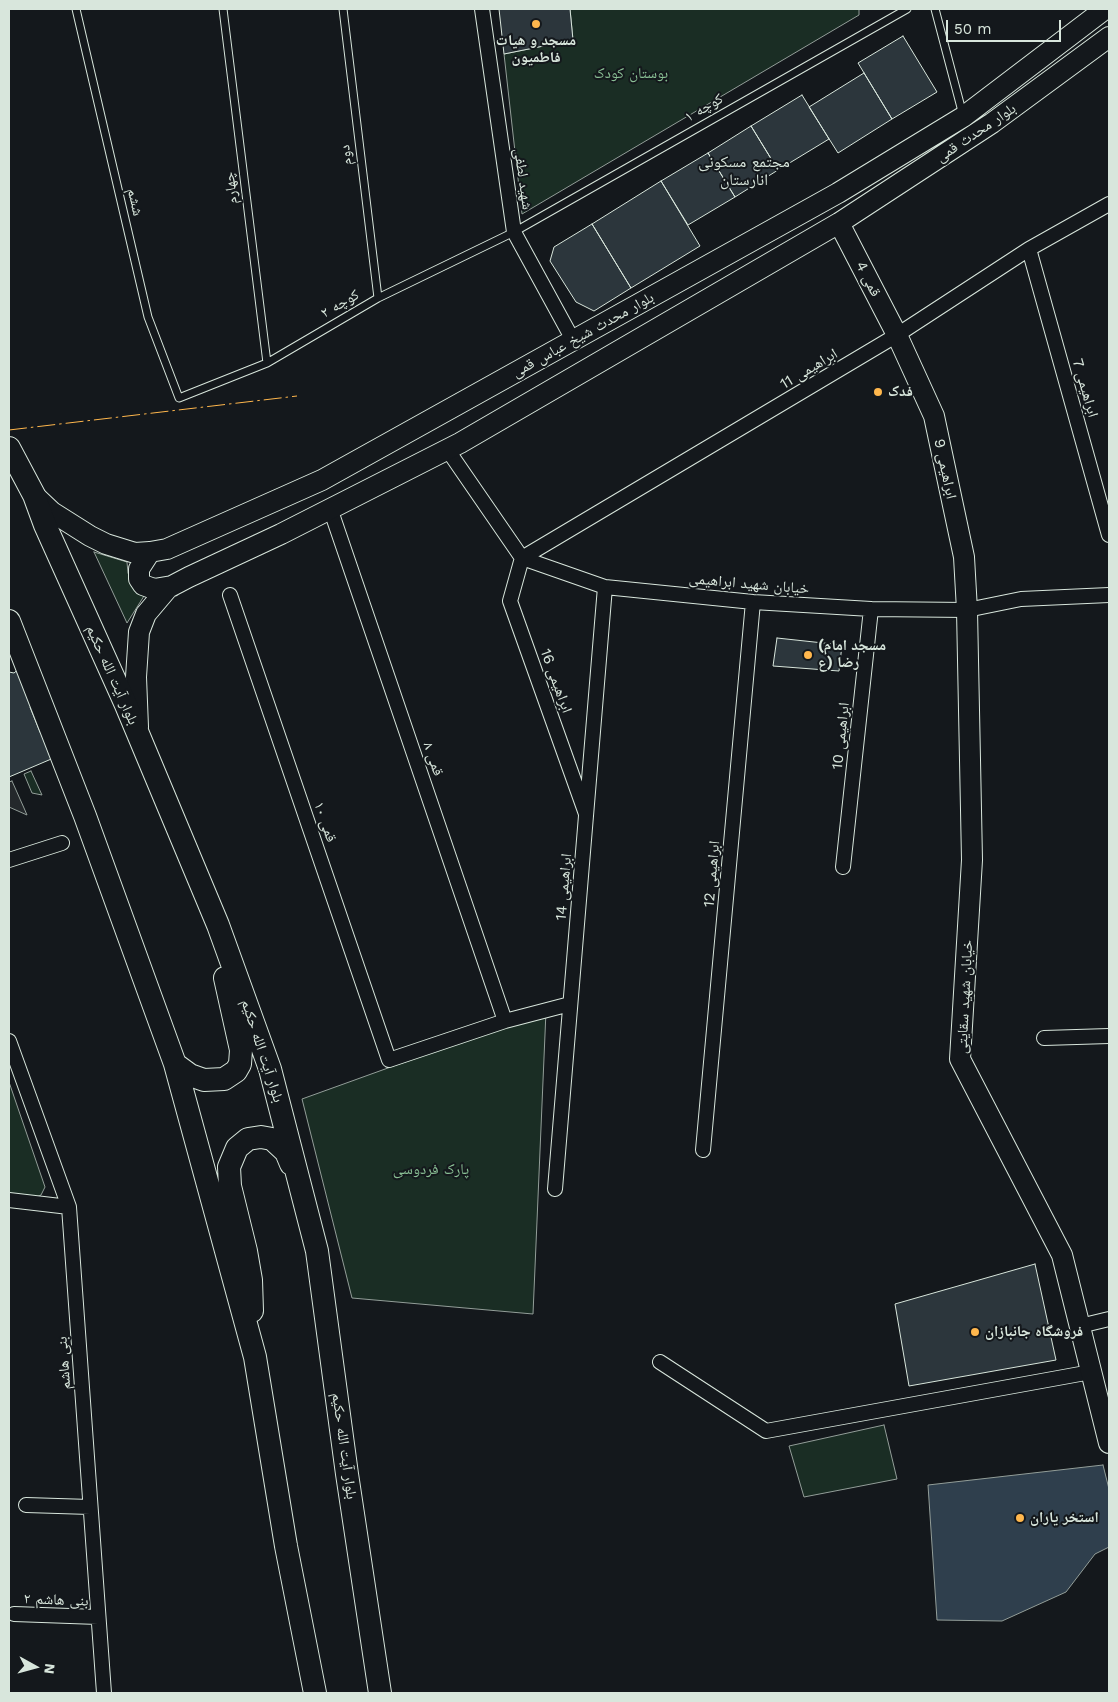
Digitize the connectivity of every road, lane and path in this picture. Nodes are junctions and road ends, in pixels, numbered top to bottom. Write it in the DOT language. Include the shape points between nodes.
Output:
graph roads {
  1 [pos="76,9"];
  2 [pos="223,9"];
  3 [pos="343,9"];
  4 [pos="482,9"];
  5 [pos="907,9"];
  6 [pos="935,9"];
  7 [pos="1106,9"];
  8 [pos="1109,37"];
  9 [pos="963,118"];
  10 [pos="1109,204"];
  11 [pos="840,223"];
  12 [pos="514,232"];
  13 [pos="1029,249"];
  14 [pos="378,298"];
  15 [pos="897,335"];
  16 [pos="573,340"];
  17 [pos="266,363"];
  18 [pos="179,398"];
  19 [pos="9,448"];
  20 [pos="446,449"];
  21 [pos="34,495"];
  22 [pos="330,508"];
  23 [pos="1109,535"];
  24 [pos="150,552"];
  25 [pos="522,558"];
  26 [pos="172,586"];
  27 [pos="606,588"];
  28 [pos="230,595"];
  29 [pos="1109,595"];
  30 [pos="753,602"];
  31 [pos="871,609"];
  32 [pos="967,610"];
  33 [pos="10,626"];
  34 [pos="139,736"];
  35 [pos="586,814"];
  36 [pos="62,843"];
  37 [pos="9,860"];
  38 [pos="843,867"];
  39 [pos="218,924"];
  40 [pos="570,1004"];
  41 [pos="505,1021"];
  42 [pos="1109,1036"];
  43 [pos="1044,1038"];
  44 [pos="9,1041"];
  45 [pos="175,1064"];
  46 [pos="702,1150"];
  47 [pos="555,1189"];
  48 [pos="304,1193"];
  49 [pos="9,1200"];
  50 [pos="69,1208"];
  51 [pos="1109,1319"];
  52 [pos="1080,1326"];
  53 [pos="255,1356"];
  54 [pos="660,1362"];
  55 [pos="1092,1372"];
  56 [pos="1109,1443"];
  57 [pos="26,1505"];
  58 [pos="90,1508"];
  59 [pos="14,1614"];
  60 [pos="98,1617"];
  61 [pos="104,1693"];
  62 [pos="315,1693"];
  63 [pos="380,1693"];
  1 -- 18 [label="lane, ششم" via="148,317"];
  2 -- 17 [label="lane, چهارم"];
  3 -- 14 [label="lane, دوم"];
  4 -- 12 [label="street, شهید لطفی"];
  5 -- 12 [label="lane, کوچه ۱"];
  6 -- 9 [label="lane"];
  7 -- 9 [label="main road, بلوار محدث شیخ عباس قمی"];
  8 -- 11 [label="main road, بلوار محدث قمی" via="992,123"];
  9 -- 16 [label="main road, بلوار محدث شیخ عباس قمی" via="838,193"];
  10 -- 13 [label="street, ابراهیمی 11"];
  11 -- 15 [label="main road, قمی 4"];
  11 -- 20 [label="main road, بلوار محدث شیخ عباس قمی"];
  12 -- 14 [label="lane, کوچه ۲"];
  12 -- 16 [label="street, شهید لطفی"];
  13 -- 15 [label="street, ابراهیمی 11"];
  13 -- 23 [label="street, ابراهیمی 7"];
  14 -- 17 [label="lane, کوچه ۲"];
  15 -- 25 [label="street, ابراهیمی 11"];
  15 -- 32 [label="main road, ابراهیمی 9" via="934,416 964,556"];
  16 -- 24 [label="main road, بلوار محدث شیخ عباس قمی" via="322,480 168,549"];
  17 -- 18 [label="lane, کوچه ۲"];
  19 -- 21 [label="main road, بلوار آیت الله حکیم"];
  20 -- 22 [label="main road, بلوار محدث شیخ عباس قمی"];
  20 -- 25 [label="street"];
  21 -- 24 [label="main road, بلوار محدث شیخ عباس قمی" via="52,512 106,544 135,553"];
  21 -- 34 [label="main road, بلوار آیت الله حکیم" via="44,525"];
  22 -- 26 [label="main road, بلوار محدث شیخ عباس قمی"];
  22 -- 41 [label="street, قمی ۸"];
  24 -- 26 [label="main road" via="139,569 139,579 143,585 154,589"];
  25 -- 27 [label="street, خیابان شهید ابراهیمی"];
  25 -- 35 [label="street, ابراهیمی 16" via="510,601"];
  26 -- 34 [label="main road, بلوار محدث شیخ عباس قمی" via="146,614 139,632 136,678"];
  27 -- 30 [label="street, خیابان شهید ابراهیمی"];
  27 -- 35 [label="street, ابراهیمی 14"];
  28 -- 41 [label="street, قمی ۱۰" via="389,1060"];
  29 -- 32 [label="street, خیابان شهید ابراهیمی" via="1020,599"];
  30 -- 31 [label="street, خیابان شهید ابراهیمی"];
  30 -- 46 [label="street, ابراهیمی 12"];
  31 -- 32 [label="street, خیابان شهید ابراهیمی"];
  31 -- 38 [label="street, ابراهیمی 10"];
  32 -- 52 [label="main road, خیابان شهید سقایتی" via="972,860 960,1059 1062,1255"];
  33 -- 45 [label="main road" via="85,816"];
  34 -- 39 [label="main road, بلوار آیت الله حکیم"];
  35 -- 40 [label="street, ابراهیمی 14"];
  36 -- 37 [label="street"];
  39 -- 45 [label="main road" via="227,989 241,1050 240,1064 224,1079 204,1080"];
  39 -- 48 [label="main road, بلوار آیت الله حکیم" via="270,1069"];
  40 -- 41 [label="street"];
  40 -- 47 [label="street, ابراهیمی 14"];
  42 -- 43 [label="street"];
  44 -- 50 [label="street, بنی هاشم"];
  45 -- 53 [label="main road"];
  48 -- 53 [label="main road" via="286,1152 272,1139 248,1139 237,1148 229,1167 230,1186 251,1280"];
  48 -- 63 [label="main road, بلوار آیت الله حکیم" via="318,1251"];
  49 -- 50 [label="street"];
  50 -- 58 [label="street, بنی هاشم"];
  51 -- 52 [label="street"];
  52 -- 55 [label="main road, خیابان شهید سقایتی"];
  53 -- 62 [label="main road" via="286,1546"];
  54 -- 55 [label="street" via="766,1431"];
  55 -- 56 [label="main road, خیابان شهید سقایتی"];
  57 -- 58 [label="street"];
  58 -- 60 [label="street, بنی هاشم"];
  59 -- 60 [label="street, بنی هاشم ۲"];
  60 -- 61 [label="street, بنی هاشم"];
}
